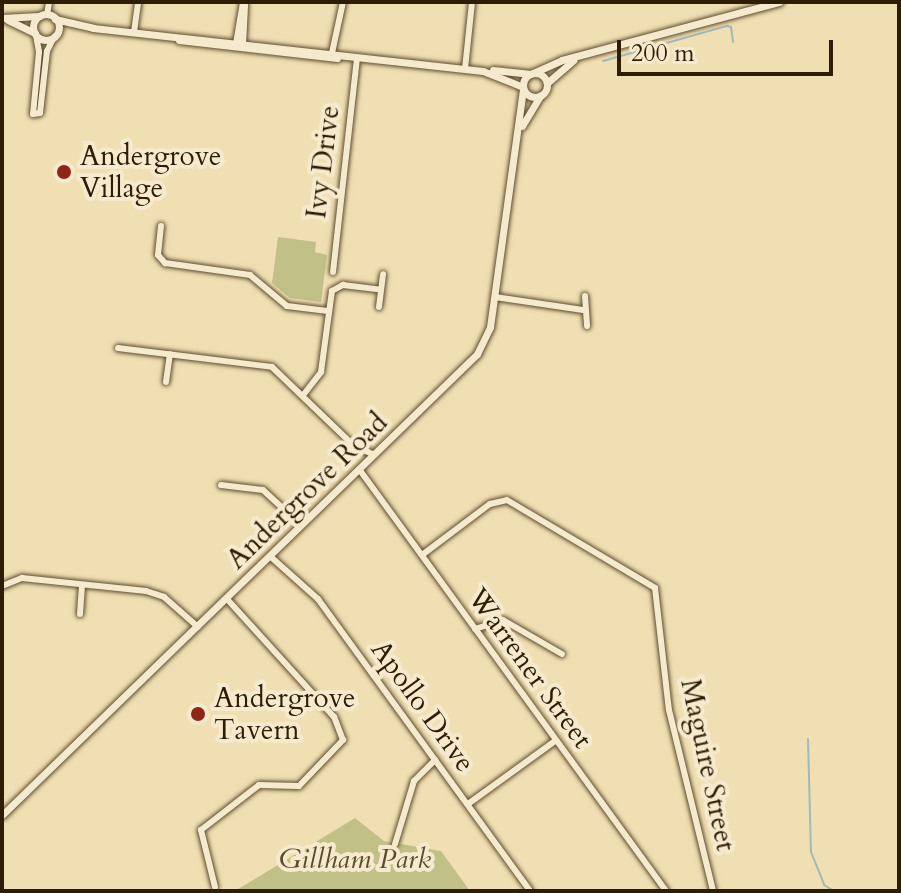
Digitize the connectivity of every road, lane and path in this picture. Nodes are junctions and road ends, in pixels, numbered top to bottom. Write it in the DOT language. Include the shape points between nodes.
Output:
graph roads {
  1 [pos="49,2"];
  2 [pos="138,2"];
  3 [pos="244,2"];
  4 [pos="343,2"];
  5 [pos="472,2"];
  6 [pos="779,2"];
  7 [pos="48,17"];
  8 [pos="2,18"];
  9 [pos="93,28"];
  10 [pos="134,32"];
  11 [pos="35,34"];
  12 [pos="55,36"];
  13 [pos="239,44"];
  14 [pos="331,55"];
  15 [pos="357,57"];
  16 [pos="579,58"];
  17 [pos="465,69"];
  18 [pos="483,71"];
  19 [pos="532,74"];
  20 [pos="547,85"];
  21 [pos="523,87"];
  22 [pos="542,94"];
  23 [pos="520,132"];
  24 [pos="161,226"];
  25 [pos="333,272"];
  26 [pos="383,274"];
  27 [pos="381,290"];
  28 [pos="585,296"];
  29 [pos="495,297"];
  30 [pos="379,307"];
  31 [pos="583,310"];
  32 [pos="328,311"];
  33 [pos="587,326"];
  34 [pos="118,348"];
  35 [pos="170,354"];
  36 [pos="166,382"];
  37 [pos="304,394"];
  38 [pos="353,445"];
  39 [pos="374,455"];
  40 [pos="361,468"];
  41 [pos="221,485"];
  42 [pos="301,525"];
  43 [pos="422,555"];
  44 [pos="271,557"];
  45 [pos="82,585"];
  46 [pos="2,586"];
  47 [pos="227,599"];
  48 [pos="80,614"];
  49 [pos="198,627"];
  50 [pos="475,629"];
  51 [pos="562,654"];
  52 [pos="555,741"];
  53 [pos="435,760"];
  54 [pos="468,804"];
  55 [pos="2,815"];
  56 [pos="395,844"];
  57 [pos="215,887"];
  58 [pos="530,891"];
  59 [pos="666,891"];
  60 [pos="713,891"];
  1 -- 7 [label="street"];
  2 -- 10 [label="street"];
  3 -- 13 [label="street"];
  4 -- 14 [label="street"];
  5 -- 17 [label="street"];
  6 -- 16 [label="street"];
  7 -- 8 [label="street"];
  7 -- 9 [label="street"];
  7 -- 11 [label="street"];
  7 -- 12 [label="street"];
  8 -- 11 [label="street"];
  9 -- 10 [label="street"];
  9 -- 12 [label="street"];
  10 -- 13 [label="street"];
  11 -- 12 [label="street"];
  11 -- 12 [label="street" via="36,114 47,49"];
  13 -- 14 [label="street"];
  14 -- 15 [label="street"];
  15 -- 17 [label="street"];
  15 -- 25 [label="street, Ivy Drive"];
  16 -- 19 [label="street"];
  16 -- 20 [label="street" via="557,69"];
  17 -- 18 [label="street"];
  18 -- 19 [label="street"];
  18 -- 21 [label="street"];
  19 -- 20 [label="street" via="542,76"];
  19 -- 21 [label="street"];
  20 -- 22 [label="street"];
  21 -- 22 [label="street" via="532,96"];
  21 -- 23 [label="street, Andergrove Road"];
  22 -- 23 [label="street, Andergrove Road" via="531,105"];
  23 -- 29 [label="street, Andergrove Road"];
  24 -- 32 [label="street" via="158,254 165,263 250,275 285,305"];
  26 -- 27 [label="street"];
  27 -- 30 [label="street"];
  27 -- 32 [label="street" via="339,286 331,294"];
  28 -- 31 [label="street"];
  29 -- 31 [label="street"];
  29 -- 39 [label="street, Andergrove Road" via="488,333 477,354"];
  31 -- 33 [label="street"];
  32 -- 37 [label="street" via="321,372"];
  34 -- 35 [label="street"];
  35 -- 36 [label="street"];
  35 -- 37 [label="street" via="267,366"];
  37 -- 38 [label="street"];
  38 -- 39 [label="street"];
  38 -- 40 [label="street, Warrener Street"];
  39 -- 40 [label="street, Andergrove Road"];
  40 -- 42 [label="street, Andergrove Road"];
  40 -- 43 [label="street, Warrener Street"];
  41 -- 42 [label="street" via="263,490"];
  42 -- 44 [label="street, Andergrove Road"];
  43 -- 50 [label="street, Warrener Street"];
  43 -- 60 [label="street, Maguire Street" via="490,504 507,500 655,588 669,710"];
  44 -- 47 [label="street, Andergrove Road"];
  44 -- 53 [label="street, Apollo Drive" via="318,599"];
  45 -- 46 [label="street" via="22,578"];
  45 -- 48 [label="street"];
  45 -- 49 [label="street" via="164,597"];
  47 -- 49 [label="street, Andergrove Road"];
  47 -- 57 [label="street" via="334,717 343,740 299,786 259,785 201,830"];
  49 -- 55 [label="street, Andergrove Road"];
  50 -- 51 [label="street" via="503,620"];
  50 -- 52 [label="street, Warrener Street"];
  52 -- 54 [label="street"];
  52 -- 59 [label="street, Warrener Street"];
  53 -- 54 [label="street, Apollo Drive"];
  53 -- 56 [label="street" via="414,781"];
  54 -- 58 [label="street, Apollo Drive"];
}
